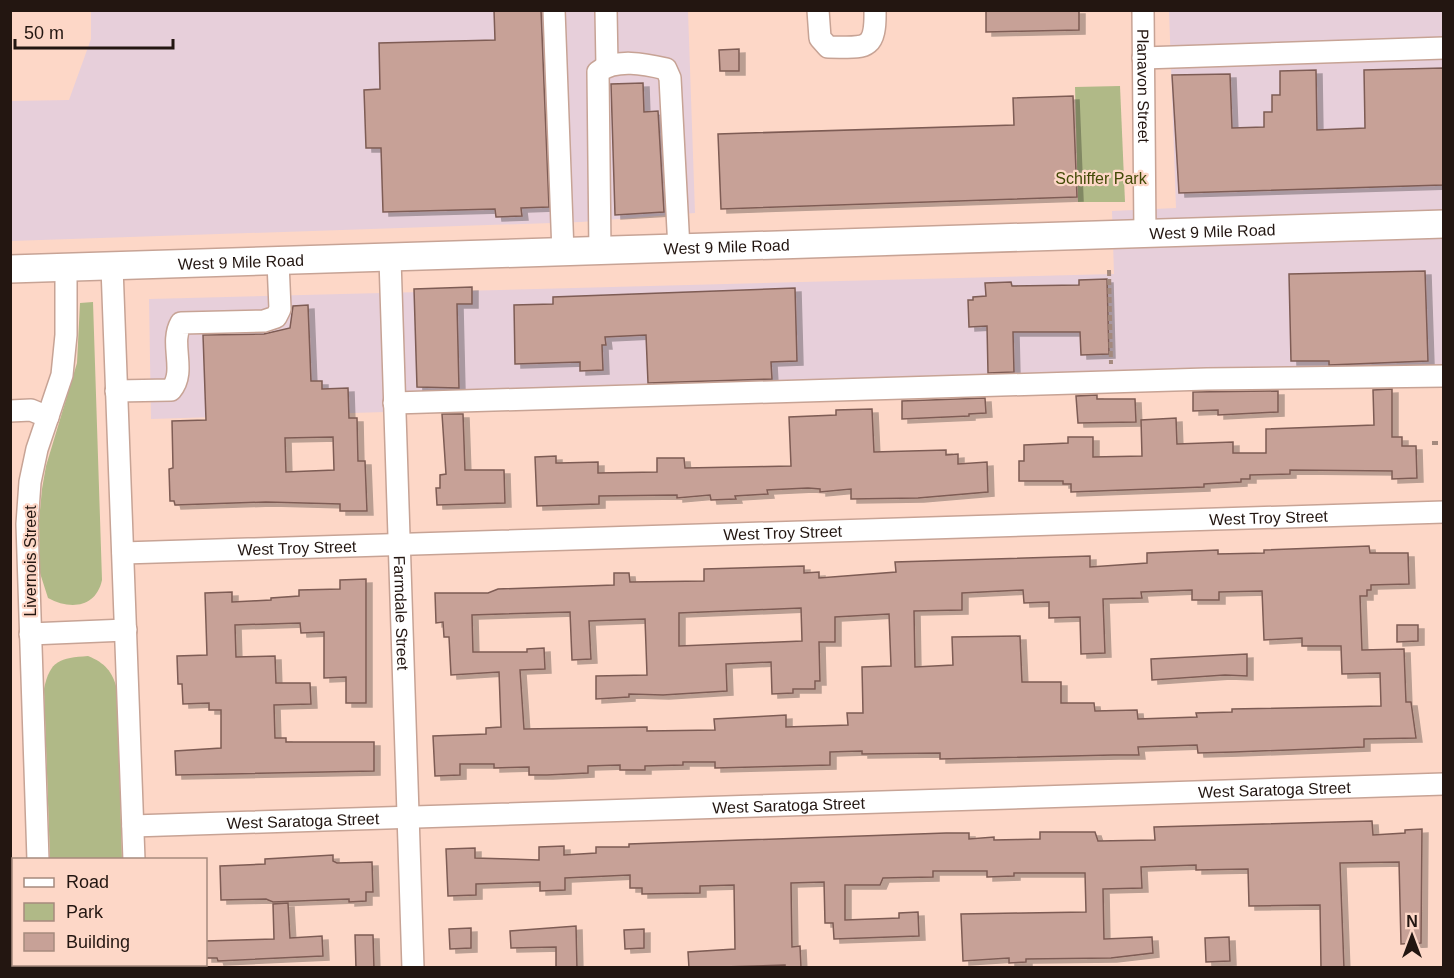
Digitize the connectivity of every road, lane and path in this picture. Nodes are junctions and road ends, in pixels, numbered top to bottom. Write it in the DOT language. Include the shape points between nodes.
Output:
graph roads {
  1 [pos="554,10"];
  2 [pos="606,10"];
  3 [pos="818,10"];
  4 [pos="875,10"];
  5 [pos="1143,10"];
  6 [pos="1443,48"];
  7 [pos="1143,58"];
  8 [pos="608,66"];
  9 [pos="1443,224"];
  10 [pos="1145,235"];
  11 [pos="679,249"];
  12 [pos="600,252"];
  13 [pos="563,253"];
  14 [pos="390,258"];
  15 [pos="278,262"];
  16 [pos="112,267"];
  17 [pos="66,268"];
  18 [pos="10,269"];
  19 [pos="1109,270"];
  20 [pos="1111,372"];
  21 [pos="1443,376"];
  22 [pos="116,392"];
  23 [pos="394,403"];
  24 [pos="10,411"];
  25 [pos="48,417"];
  26 [pos="1432,443"];
  27 [pos="1438,443"];
  28 [pos="1443,512"];
  29 [pos="398,546"];
  30 [pos="123,553"];
  31 [pos="126,630"];
  32 [pos="30,634"];
  33 [pos="1443,784"];
  34 [pos="408,817"];
  35 [pos="133,826"];
  36 [pos="38,858"];
  37 [pos="134,858"];
  38 [pos="413,968"];
  1 -- 13 [label="street"];
  2 -- 8 [label="street"];
  3 -- 4 [label="street" via="823,44 859,47 867,45 876,33"];
  5 -- 7 [label="street, Planavon Street"];
  6 -- 7 [label="street"];
  7 -- 10 [label="street, Planavon Street"];
  8 -- 11 [label="street" via="648,65 666,69 670,78"];
  8 -- 12 [label="street" via="598,72"];
  9 -- 10 [label="main road, West 9 Mile Road"];
  10 -- 11 [label="main road, West 9 Mile Road"];
  11 -- 12 [label="main road, West 9 Mile Road"];
  12 -- 13 [label="main road, West 9 Mile Road"];
  13 -- 14 [label="main road, West 9 Mile Road"];
  14 -- 15 [label="main road, West 9 Mile Road"];
  14 -- 23 [label="street, Farmdale Street"];
  15 -- 16 [label="main road, West 9 Mile Road"];
  15 -- 22 [label="street" via="280,309 276,317 264,321 181,323 177,333 177,383 171,390"];
  16 -- 17 [label="main road, West 9 Mile Road"];
  16 -- 22 [label="street"];
  17 -- 18 [label="main road, West 9 Mile Road"];
  17 -- 25 [label="street, Livernois Street" via="63,365"];
  19 -- 20 [label="path"];
  21 -- 23 [label="street"];
  22 -- 30 [label="street"];
  23 -- 29 [label="street, Farmdale Street"];
  24 -- 25 [label="street" via="31,410"];
  25 -- 32 [label="street, Livernois Street" via="30,482"];
  26 -- 27 [label="path"];
  28 -- 29 [label="street, West Troy Street"];
  29 -- 30 [label="street, West Troy Street"];
  29 -- 34 [label="street, Farmdale Street"];
  30 -- 31 [label="street"];
  31 -- 32 [label="street"];
  31 -- 35 [label="street"];
  32 -- 36 [label="street, Livernois Street"];
  33 -- 34 [label="street, West Saratoga Street"];
  34 -- 35 [label="street, West Saratoga Street"];
  34 -- 38 [label="street, Farmdale Street"];
  35 -- 37 [label="street"];
}
